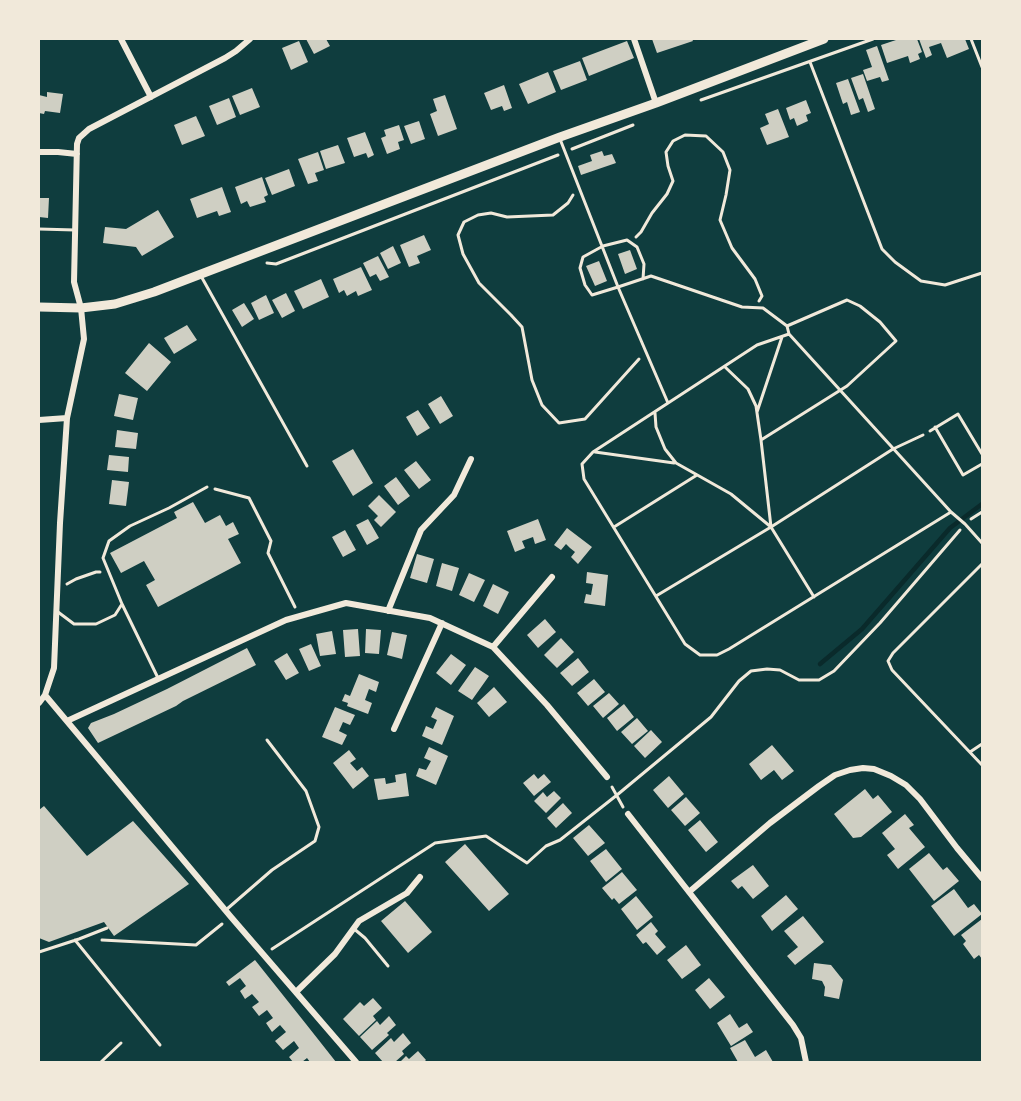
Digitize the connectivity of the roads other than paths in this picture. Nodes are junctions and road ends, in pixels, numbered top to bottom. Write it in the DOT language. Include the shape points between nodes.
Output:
graph roads {
  1 [pos="121,39"];
  2 [pos="634,39"];
  3 [pos="824,39"];
  4 [pos="971,39"];
  5 [pos="248,40"];
  6 [pos="982,67"];
  7 [pos="151,97"];
  8 [pos="656,103"];
  9 [pos="560,137"];
  10 [pos="39,152"];
  11 [pos="77,154"];
  12 [pos="39,229"];
  13 [pos="75,230"];
  14 [pos="603,246"];
  15 [pos="201,274"];
  16 [pos="643,279"];
  17 [pos="618,287"];
  18 [pos="39,307"];
  19 [pos="81,308"];
  20 [pos="787,326"];
  21 [pos="789,334"];
  22 [pos="782,337"];
  23 [pos="724,366"];
  24 [pos="840,390"];
  25 [pos="668,403"];
  26 [pos="655,412"];
  27 [pos="757,413"];
  28 [pos="67,418"];
  29 [pos="39,420"];
  30 [pos="923,435"];
  31 [pos="761,440"];
  32 [pos="893,449"];
  33 [pos="593,452"];
  34 [pos="471,459"];
  35 [pos="676,463"];
  36 [pos="308,466"];
  37 [pos="697,475"];
  38 [pos="207,487"];
  39 [pos="951,512"];
  40 [pos="614,527"];
  41 [pos="771,527"];
  42 [pos="982,543"];
  43 [pos="982,564"];
  44 [pos="552,577"];
  45 [pos="656,596"];
  46 [pos="814,597"];
  47 [pos="122,604"];
  48 [pos="57,611"];
  49 [pos="388,611"];
  50 [pos="441,623"];
  51 [pos="493,647"];
  52 [pos="159,679"];
  53 [pos="45,695"];
  54 [pos="39,703"];
  55 [pos="67,721"];
  56 [pos="394,729"];
  57 [pos="267,740"];
  58 [pos="982,744"];
  59 [pos="970,752"];
  60 [pos="982,765"];
  61 [pos="607,777"];
  62 [pos="628,814"];
  63 [pos="420,877"];
  64 [pos="982,879"];
  65 [pos="689,892"];
  66 [pos="226,910"];
  67 [pos="107,928"];
  68 [pos="353,928"];
  69 [pos="75,940"];
  70 [pos="39,952"];
  71 [pos="388,966"];
  72 [pos="296,992"];
  73 [pos="121,1043"];
  74 [pos="160,1045"];
  75 [pos="101,1062"];
  76 [pos="356,1062"];
  77 [pos="806,1062"];
  1 -- 7 [label="street"];
  2 -- 8 [label="street"];
  3 -- 8 [label="main road"];
  4 -- 6 [label="lane"];
  5 -- 7 [label="street" via="236,51"];
  7 -- 11 [label="street" via="83,134"];
  8 -- 9 [label="main road"];
  9 -- 14 [label="lane"];
  9 -- 15 [label="main road"];
  10 -- 11 [label="street"];
  11 -- 13 [label="street"];
  12 -- 13 [label="lane"];
  13 -- 19 [label="street" via="74,282"];
  14 -- 16 [label="lane" via="631,242 644,264"];
  14 -- 17 [label="lane"];
  14 -- 17 [label="lane" via="583,257 579,268 585,285 592,295"];
  15 -- 19 [label="main road" via="115,304"];
  15 -- 36 [label="lane"];
  16 -- 17 [label="lane"];
  16 -- 20 [label="lane" via="651,276 742,307 763,308"];
  17 -- 25 [label="lane"];
  18 -- 19 [label="main road"];
  19 -- 28 [label="street" via="84,339"];
  20 -- 21 [label="lane"];
  20 -- 24 [label="lane" via="847,300 880,322 896,341"];
  21 -- 22 [label="lane"];
  21 -- 24 [label="lane"];
  22 -- 23 [label="lane" via="757,345"];
  22 -- 27 [label="lane"];
  23 -- 25 [label="lane"];
  23 -- 27 [label="lane" via="748,389"];
  24 -- 31 [label="lane"];
  24 -- 32 [label="lane"];
  25 -- 26 [label="lane"];
  26 -- 33 [label="lane"];
  26 -- 35 [label="lane" via="665,449"];
  27 -- 31 [label="lane"];
  28 -- 29 [label="street"];
  28 -- 48 [label="street"];
  30 -- 32 [label="lane"];
  31 -- 41 [label="lane"];
  32 -- 39 [label="lane"];
  32 -- 41 [label="lane"];
  33 -- 35 [label="lane"];
  33 -- 40 [label="lane" via="582,464 584,479"];
  34 -- 49 [label="street" via="454,495 422,530"];
  35 -- 37 [label="lane"];
  37 -- 40 [label="lane"];
  37 -- 41 [label="lane" via="731,494"];
  38 -- 47 [label="lane" via="130,526 109,541 103,558"];
  39 -- 42 [label="lane"];
  39 -- 46 [label="lane"];
  40 -- 45 [label="lane"];
  41 -- 45 [label="lane"];
  41 -- 46 [label="lane"];
  43 -- 59 [label="lane" via="888,661 892,670"];
  44 -- 51 [label="street"];
  45 -- 46 [label="lane" via="685,644 700,655 729,649"];
  47 -- 48 [label="lane" via="115,615 96,624 74,624"];
  47 -- 52 [label="lane"];
  48 -- 53 [label="street" via="54,668"];
  49 -- 50 [label="street"];
  49 -- 52 [label="street" via="346,603 286,620"];
  50 -- 51 [label="street"];
  50 -- 56 [label="street"];
  51 -- 61 [label="street"];
  52 -- 55 [label="street"];
  53 -- 54 [label="street"];
  53 -- 55 [label="street"];
  55 -- 66 [label="street"];
  57 -- 66 [label="lane" via="306,791 319,827 315,841 272,870"];
  58 -- 59 [label="lane"];
  59 -- 60 [label="lane"];
  62 -- 65 [label="street"];
  63 -- 68 [label="street" via="407,892"];
  64 -- 65 [label="street" via="906,785 874,769 863,768 836,775 819,786"];
  65 -- 77 [label="street" via="794,1025"];
  66 -- 72 [label="street"];
  67 -- 69 [label="lane"];
  68 -- 71 [label="lane"];
  68 -- 72 [label="street" via="335,954"];
  69 -- 70 [label="lane"];
  69 -- 74 [label="lane"];
  72 -- 76 [label="street"];
  73 -- 75 [label="lane"];
}
